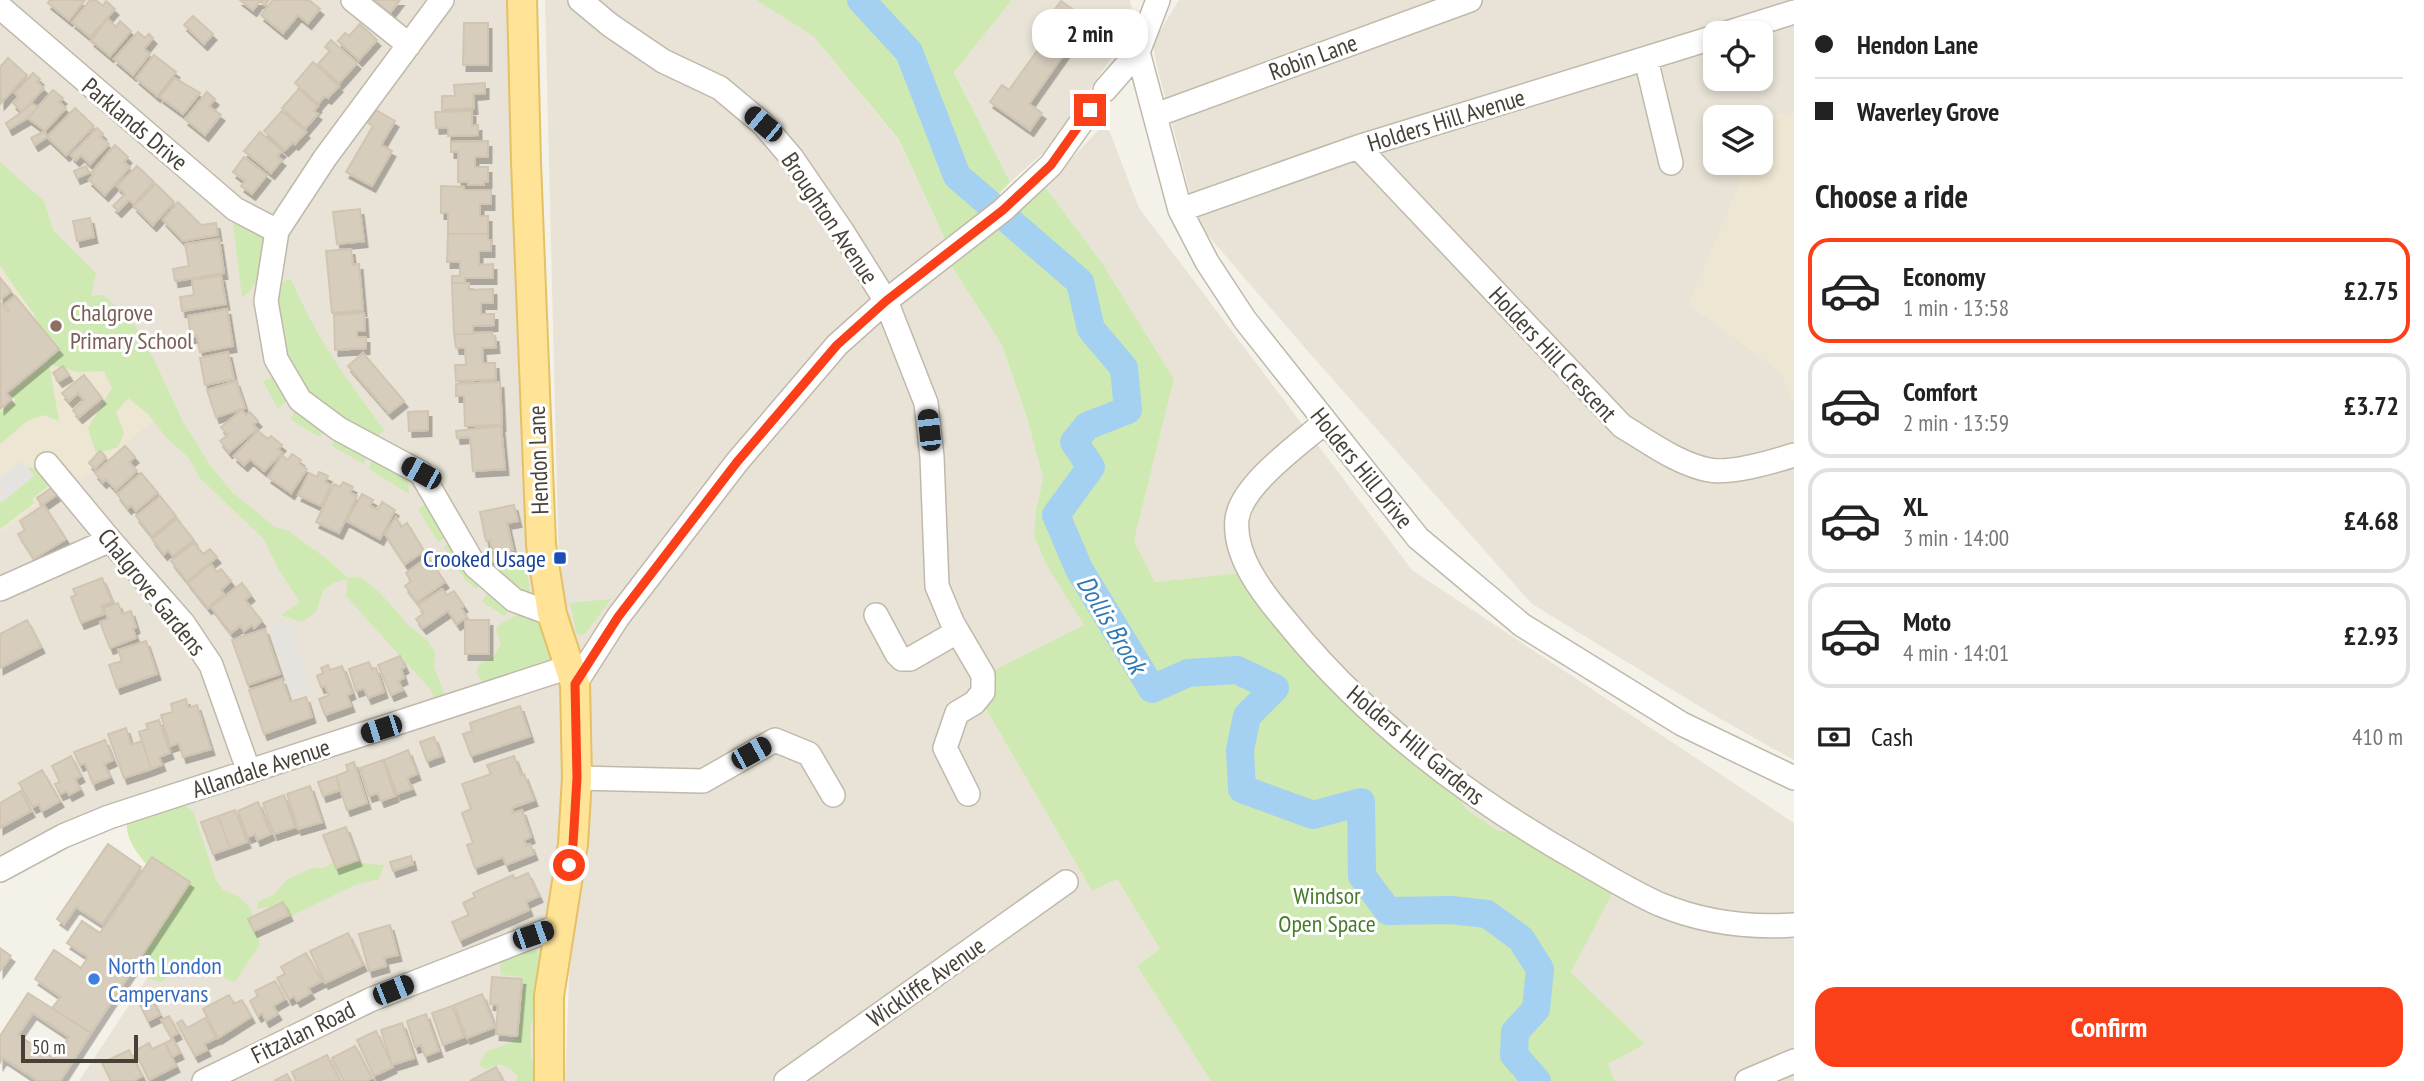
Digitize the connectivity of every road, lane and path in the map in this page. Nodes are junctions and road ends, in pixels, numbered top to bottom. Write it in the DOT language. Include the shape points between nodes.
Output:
graph roads {
  1 [pos="354,0"];
  2 [pos="442,0"];
  3 [pos="522,0"];
  4 [pos="580,0"];
  5 [pos="1158,0"];
  6 [pos="1470,0"];
  7 [pos="0,7"];
  8 [pos="1794,12"];
  9 [pos="1765,21"];
  10 [pos="1703,41"];
  11 [pos="408,45"];
  12 [pos="1138,52"];
  13 [pos="1646,59"];
  14 [pos="1105,90"];
  15 [pos="1090,110"];
  16 [pos="1156,115"];
  17 [pos="1357,147"];
  18 [pos="1671,163"];
  19 [pos="1180,211"];
  20 [pos="277,231"];
  21 [pos="886,301"];
  22 [pos="1325,422"];
  23 [pos="1794,455"];
  24 [pos="47,464"];
  25 [pos="110,540"];
  26 [pos="0,589"];
  27 [pos="552,614"];
  28 [pos="876,615"];
  29 [pos="957,632"];
  30 [pos="572,676"];
  31 [pos="249,772"];
  32 [pos="577,778"];
  33 [pos="1794,778"];
  34 [pos="968,794"];
  35 [pos="833,795"];
  36 [pos="0,870"];
  37 [pos="1066,882"];
  38 [pos="1794,925"];
  39 [pos="559,926"];
  40 [pos="1794,1061"];
  41 [pos="204,1081"];
  42 [pos="549,1081"];
  43 [pos="786,1081"];
  44 [pos="1747,1081"];
  1 -- 11 [label="street"];
  2 -- 11 [label="street"];
  3 -- 27 [label="main road, Hendon Lane" via="541,545"];
  4 -- 21 [label="street, Broughton Avenue" via="663,61 720,88 763,124 792,158"];
  5 -- 12 [label="street"];
  6 -- 16 [label="street, Robin Lane"];
  7 -- 20 [label="street, Parklands Drive" via="235,209"];
  8 -- 9 [label="street"];
  10 -- 13 [label="street, Holders Hill Avenue"];
  11 -- 20 [label="street"];
  12 -- 14 [label="street"];
  12 -- 16 [label="street, Holders Hill Drive"];
  13 -- 17 [label="street, Holders Hill Avenue"];
  13 -- 18 [label="street"];
  15 -- 21 [label="street" via="1051,165 1003,210"];
  16 -- 19 [label="street, Holders Hill Drive"];
  17 -- 19 [label="street, Holders Hill Avenue"];
  17 -- 23 [label="street, Holders Hill Crescent" via="1622,426 1676,458 1711,470 1756,466"];
  19 -- 22 [label="street, Holders Hill Drive" via="1245,320"];
  20 -- 27 [label="street" via="266,301 276,359 300,400 340,429 421,473 475,566 514,600"];
  21 -- 29 [label="street, Broughton Avenue" via="926,403 937,586"];
  21 -- 30 [label="street" via="837,345 737,462"];
  22 -- 33 [label="street, Holders Hill Drive" via="1418,538 1522,625 1682,724"];
  22 -- 38 [label="street, Holders Hill Gardens" via="1260,479 1246,495 1237,517 1237,541 1248,567 1305,645 1374,717 1528,832 1648,898 1696,917"];
  24 -- 25 [label="street, Chalgrove Gardens"];
  25 -- 26 [label="street"];
  25 -- 31 [label="street, Chalgrove Gardens" via="183,623 211,665"];
  27 -- 30 [label="main road, Hendon Lane"];
  28 -- 29 [label="street" via="902,659 910,659"];
  29 -- 34 [label="street, Broughton Avenue" via="983,675 983,692 957,713 945,748"];
  30 -- 31 [label="street, Allandale Avenue"];
  30 -- 32 [label="main road, Hendon Lane"];
  31 -- 36 [label="street, Allandale Avenue" via="109,817"];
  32 -- 35 [label="street" via="703,781 775,740 809,754"];
  32 -- 39 [label="main road, Hendon Lane" via="573,844"];
  37 -- 43 [label="street, Wickliffe Avenue"];
  39 -- 41 [label="street, Fitzalan Road" via="370,1000"];
  39 -- 42 [label="main road, Hendon Lane" via="549,996"];
  40 -- 44 [label="street"];
}
